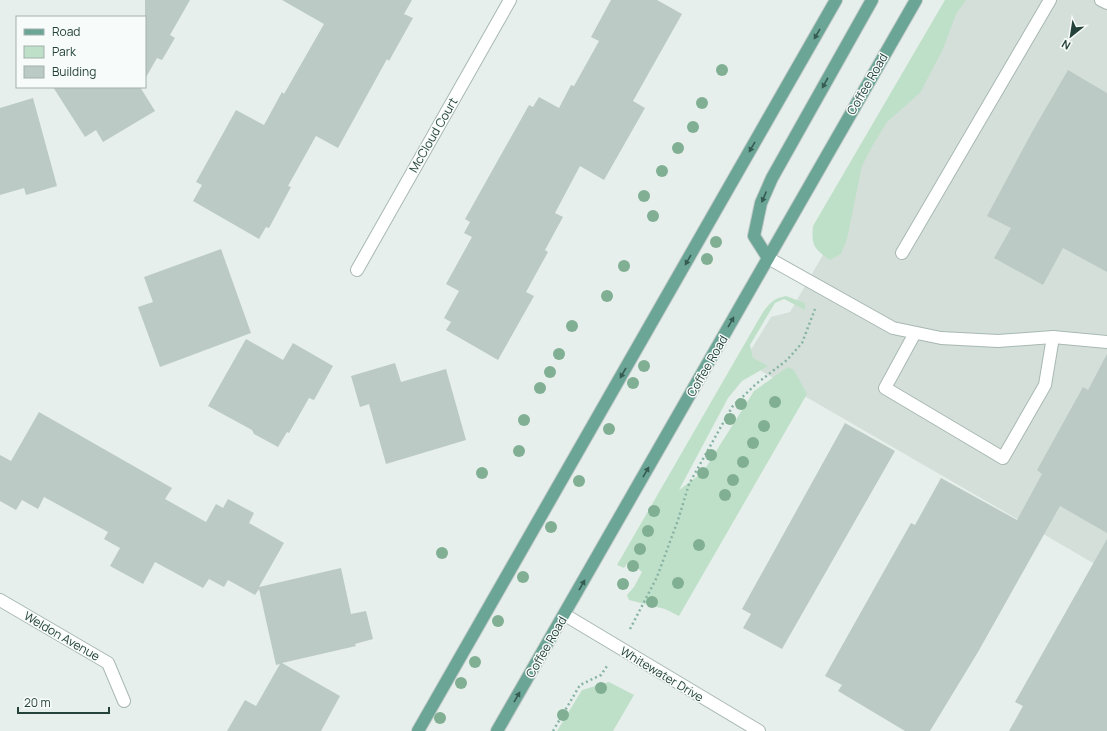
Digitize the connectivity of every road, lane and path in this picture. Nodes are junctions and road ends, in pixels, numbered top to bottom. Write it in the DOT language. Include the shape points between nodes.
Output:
graph roads {
  1 [pos="510,0"];
  2 [pos="836,0"];
  3 [pos="872,0"];
  4 [pos="916,0"];
  5 [pos="1050,0"];
  6 [pos="1101,0"];
  7 [pos="1107,3"];
  8 [pos="902,253"];
  9 [pos="768,258"];
  10 [pos="357,270"];
  11 [pos="826,291"];
  12 [pos="915,333"];
  13 [pos="1053,337"];
  14 [pos="1107,342"];
  15 [pos="0,600"];
  16 [pos="565,615"];
  17 [pos="620,649"];
  18 [pos="124,702"];
  19 [pos="418,731"];
  20 [pos="497,731"];
  21 [pos="553,731"];
  22 [pos="759,731"];
  1 -- 10 [label="street, McCloud Court"];
  2 -- 19 [label="main road, one-way"];
  3 -- 9 [label="main road, one-way" via="772,178 761,203 754,236"];
  4 -- 9 [label="main road, Coffee Road"];
  5 -- 8 [label="street"];
  6 -- 7 [label="street"];
  9 -- 11 [label="street"];
  16 -- 9 [label="main road, Coffee Road, one-way"];
  11 -- 12 [label="street" via="893,328"];
  11 -- 17 [label="path" via="802,343 787,360 732,407 689,484 657,576"];
  12 -- 13 [label="street" via="941,338 998,341"];
  12 -- 13 [label="street" via="885,388 1003,458 1045,385"];
  13 -- 14 [label="street"];
  15 -- 18 [label="street, Weldon Avenue" via="108,663"];
  16 -- 17 [label="street, Whitewater Drive"];
  20 -- 16 [label="main road, Coffee Road, one-way"];
  17 -- 21 [label="path" via="600,675 580,686"];
  17 -- 22 [label="street, Whitewater Drive"];
}
